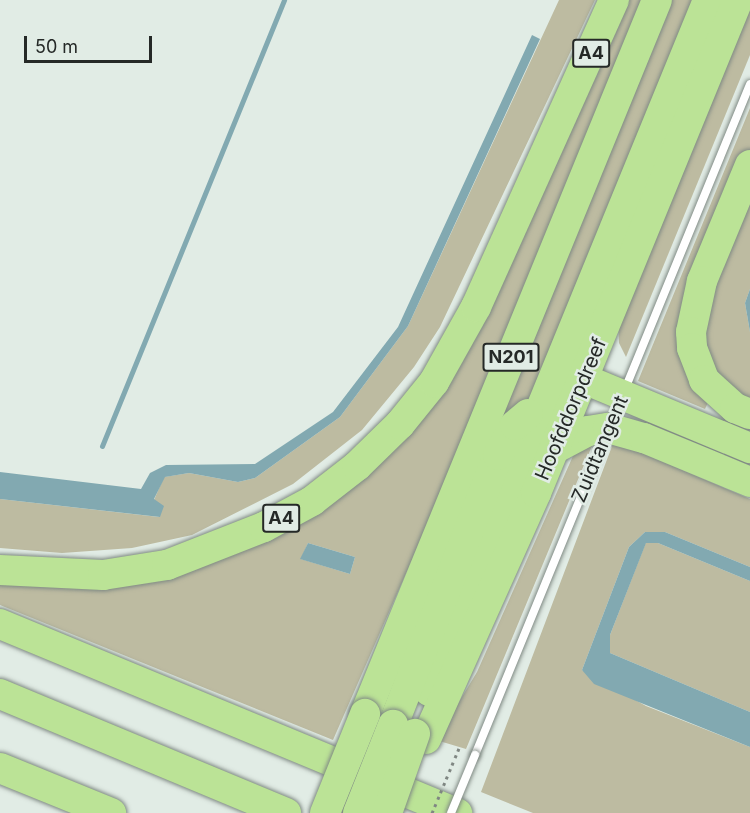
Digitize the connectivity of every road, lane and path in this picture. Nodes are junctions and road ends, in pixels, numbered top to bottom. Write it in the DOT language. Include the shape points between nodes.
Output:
graph roads {
  1 [pos="614,0"];
  2 [pos="657,0"];
  3 [pos="708,0"];
  4 [pos="738,0"];
  5 [pos="750,84"];
  6 [pos="750,165"];
  7 [pos="580,315"];
  8 [pos="584,379"];
  9 [pos="623,395"];
  10 [pos="543,404"];
  11 [pos="750,414"];
  12 [pos="608,428"];
  13 [pos="750,448"];
  14 [pos="554,449"];
  15 [pos="750,482"];
  16 [pos="0,570"];
  17 [pos="0,624"];
  18 [pos="0,694"];
  19 [pos="411,733"];
  20 [pos="459,748"];
  21 [pos="0,768"];
  22 [pos="111,813"];
  23 [pos="285,813"];
  24 [pos="325,813"];
  25 [pos="358,813"];
  26 [pos="387,813"];
  27 [pos="392,813"];
  28 [pos="432,813"];
  29 [pos="451,813"];
  30 [pos="457,813"];
  1 -- 16 [label="highway, A4" via="476,307 434,382 400,424 357,466 312,501 264,527 167,565 103,575"];
  2 -- 24 [label="highway, N201, bridge"];
  3 -- 7 [label="highway, Hoofddorpdreef"];
  4 -- 8 [label="highway, Hoofddorpdreef"];
  5 -- 9 [label="lane, Zuidtangent"];
  6 -- 11 [label="highway" via="702,281 691,332 694,356 704,380 735,408"];
  7 -- 8 [label="highway"];
  7 -- 10 [label="highway, Hoofddorpdreef"];
  8 -- 9 [label="highway"];
  8 -- 10 [label="highway"];
  8 -- 14 [label="highway, Hoofddorpdreef"];
  9 -- 12 [label="lane, Zuidtangent"];
  9 -- 13 [label="highway"];
  10 -- 19 [label="highway, Hoofddorpdreef" via="515,425 498,455"];
  12 -- 14 [label="highway" via="588,431"];
  12 -- 15 [label="highway" via="644,438"];
  12 -- 29 [label="lane, Zuidtangent, bridge"];
  14 -- 19 [label="highway, Hoofddorpdreef"];
  17 -- 30 [label="highway"];
  18 -- 23 [label="highway"];
  19 -- 25 [label="highway, Hoofddorpdreef, bridge"];
  19 -- 26 [label="highway, Hoofddorpdreef, bridge"];
  19 -- 27 [label="highway, Hoofddorpdreef"];
  20 -- 28 [label="path, bridge"];
  21 -- 22 [label="highway"];
}
